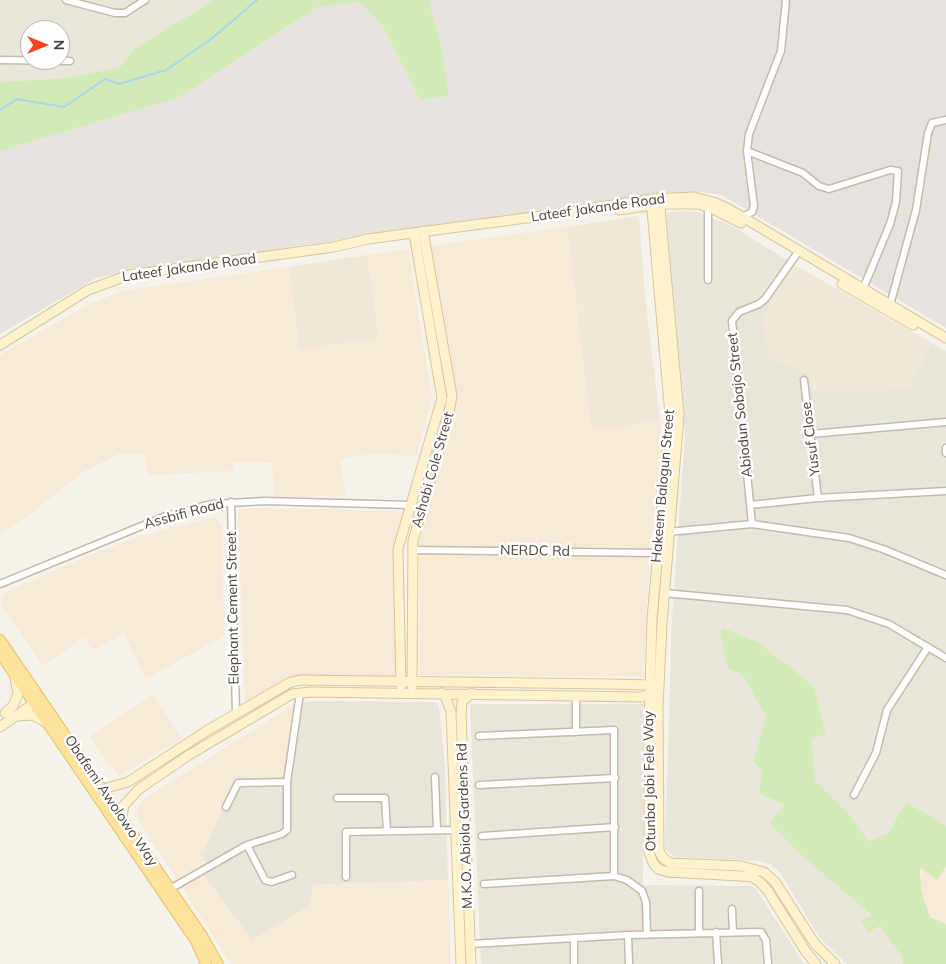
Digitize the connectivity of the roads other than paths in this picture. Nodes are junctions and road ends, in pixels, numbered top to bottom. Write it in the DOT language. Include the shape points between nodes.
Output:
graph roads {
  1 [pos="66,0"];
  2 [pos="145,0"];
  3 [pos="786,0"];
  4 [pos="0,60"];
  5 [pos="20,60"];
  6 [pos="946,120"];
  7 [pos="747,151"];
  8 [pos="655,201"];
  9 [pos="708,207"];
  10 [pos="742,218"];
  11 [pos="419,235"];
  12 [pos="796,254"];
  13 [pos="431,269"];
  14 [pos="420,270"];
  15 [pos="708,280"];
  16 [pos="863,289"];
  17 [pos="890,305"];
  18 [pos="946,338"];
  19 [pos="0,344"];
  20 [pos="946,344"];
  21 [pos="804,380"];
  22 [pos="946,422"];
  23 [pos="811,434"];
  24 [pos="946,448"];
  25 [pos="946,453"];
  26 [pos="669,483"];
  27 [pos="946,491"];
  28 [pos="818,498"];
  29 [pos="231,502"];
  30 [pos="410,505"];
  31 [pos="750,505"];
  32 [pos="752,524"];
  33 [pos="668,532"];
  34 [pos="413,550"];
  35 [pos="657,553"];
  36 [pos="946,575"];
  37 [pos="0,584"];
  38 [pos="664,593"];
  39 [pos="0,640"];
  40 [pos="400,646"];
  41 [pos="412,646"];
  42 [pos="928,647"];
  43 [pos="0,653"];
  44 [pos="946,658"];
  45 [pos="13,671"];
  46 [pos="401,682"];
  47 [pos="412,682"];
  48 [pos="611,684"];
  49 [pos="650,685"];
  50 [pos="401,692"];
  51 [pos="441,692"];
  52 [pos="472,692"];
  53 [pos="659,692"];
  54 [pos="300,693"];
  55 [pos="412,693"];
  56 [pos="576,695"];
  57 [pos="611,696"];
  58 [pos="649,696"];
  59 [pos="36,697"];
  60 [pos="236,714"];
  61 [pos="3,715"];
  62 [pos="15,717"];
  63 [pos="49,724"];
  64 [pos="0,727"];
  65 [pos="576,732"];
  66 [pos="479,736"];
  67 [pos="146,771"];
  68 [pos="435,777"];
  69 [pos="615,778"];
  70 [pos="152,780"];
  71 [pos="287,782"];
  72 [pos="479,785"];
  73 [pos="103,789"];
  74 [pos="854,795"];
  75 [pos="337,798"];
  76 [pos="226,807"];
  77 [pos="122,818"];
  78 [pos="615,827"];
  79 [pos="437,830"];
  80 [pos="456,830"];
  81 [pos="387,831"];
  82 [pos="482,836"];
  83 [pos="247,845"];
  84 [pos="720,870"];
  85 [pos="292,875"];
  86 [pos="614,876"];
  87 [pos="346,877"];
  88 [pos="484,884"];
  89 [pos="170,889"];
  90 [pos="699,891"];
  91 [pos="458,894"];
  92 [pos="468,894"];
  93 [pos="732,909"];
  94 [pos="699,932"];
  95 [pos="716,932"];
  96 [pos="733,932"];
  97 [pos="647,934"];
  98 [pos="628,935"];
  99 [pos="574,939"];
  100 [pos="196,941"];
  101 [pos="470,944"];
  102 [pos="202,964"];
  103 [pos="206,964"];
  104 [pos="218,964"];
  105 [pos="461,964"];
  106 [pos="471,964"];
  107 [pos="574,964"];
  108 [pos="629,964"];
  109 [pos="718,964"];
  110 [pos="768,964"];
  111 [pos="816,964"];
  112 [pos="835,964"];
  1 -- 2 [label="street" via="125,13"];
  3 -- 7 [label="street" via="781,51 749,134"];
  4 -- 5 [label="street"];
  6 -- 17 [label="street" via="932,123 928,133 916,210"];
  7 -- 10 [label="street" via="754,206 752,212"];
  7 -- 16 [label="street" via="803,173 819,186 829,189 890,170 898,172 896,202 890,224"];
  8 -- 9 [label="street, Lateef Jakande Road"];
  8 -- 10 [label="street, Lateef Jakande Road" via="701,198 716,202"];
  8 -- 11 [label="street, Lateef Jakande Road"];
  8 -- 26 [label="street, Hakeem Balogun Street" via="679,415"];
  9 -- 12 [label="street, Lateef Jakande Road"];
  9 -- 15 [label="street"];
  10 -- 16 [label="street, Lateef Jakande Road"];
  11 -- 13 [label="street, Ashabi Cole Street"];
  11 -- 14 [label="street, Ashabi Cole Street"];
  11 -- 19 [label="street, Lateef Jakande Road" via="150,271 116,279 88,290"];
  12 -- 20 [label="street, Lateef Jakande Road"];
  12 -- 31 [label="street, Abiodun Sobajo Street" via="765,299 739,312 732,321"];
  13 -- 14 [label="street"];
  13 -- 34 [label="street, Ashabi Cole Street" via="452,396 418,518"];
  14 -- 30 [label="street, Ashabi Cole Street" via="442,398"];
  16 -- 17 [label="street, Lateef Jakande Road"];
  17 -- 18 [label="street, Lateef Jakande Road"];
  21 -- 23 [label="street, Yusuf Close"];
  22 -- 23 [label="street"];
  23 -- 28 [label="street, Yusuf Close"];
  24 -- 25 [label="street"];
  26 -- 33 [label="street, Hakeem Balogun Street"];
  26 -- 35 [label="street, Hakeem Balogun Street"];
  27 -- 28 [label="street"];
  28 -- 31 [label="street"];
  29 -- 30 [label="street, Assbifi Road"];
  29 -- 37 [label="street, Assbifi Road" via="166,516"];
  29 -- 60 [label="street, Elephant Cement Street"];
  30 -- 40 [label="street, Ashabi Cole Street" via="398,549"];
  31 -- 32 [label="street, Abiodun Sobajo Street"];
  32 -- 33 [label="street, Hakeem Balogun Street"];
  32 -- 36 [label="street, Hakeem Balogun Street" via="849,538"];
  33 -- 38 [label="street, Hakeem Balogun Street"];
  34 -- 35 [label="street, NERDC Rd"];
  34 -- 41 [label="street, Ashabi Cole Street"];
  35 -- 49 [label="street, Hakeem Balogun Street"];
  38 -- 42 [label="street" via="847,610 889,624"];
  38 -- 53 [label="street, Hakeem Balogun Street"];
  39 -- 59 [label="main road, Obafemi Awolowo Way"];
  40 -- 41 [label="street"];
  40 -- 46 [label="street, Ashabi Cole Street"];
  41 -- 47 [label="street, Ashabi Cole Street"];
  42 -- 44 [label="street"];
  42 -- 74 [label="street" via="887,710 876,753"];
  43 -- 45 [label="main road, Obafemi Awolowo Way"];
  45 -- 59 [label="main road, Obafemi Awolowo Way"];
  45 -- 61 [label="street" via="18,694 13,706"];
  46 -- 47 [label="street"];
  46 -- 50 [label="street, Ashabi Cole Street"];
  46 -- 60 [label="street" via="300,680 288,683"];
  47 -- 48 [label="street"];
  47 -- 55 [label="street, Ashabi Cole Street"];
  48 -- 49 [label="street"];
  48 -- 57 [label="street"];
  49 -- 53 [label="street"];
  49 -- 58 [label="street, Hakeem Balogun Street"];
  50 -- 54 [label="street"];
  50 -- 55 [label="street"];
  51 -- 52 [label="street"];
  51 -- 55 [label="street"];
  51 -- 80 [label="street, M.K.O. Abiola Gardens Rd" via="451,712"];
  52 -- 56 [label="street"];
  52 -- 92 [label="street, M.K.O. Abiola Gardens Rd" via="462,702 461,714"];
  53 -- 58 [label="street"];
  53 -- 84 [label="street, Otunba Jobi Fele Way" via="659,851 670,863"];
  54 -- 70 [label="street" via="277,703"];
  54 -- 71 [label="street"];
  56 -- 57 [label="street"];
  56 -- 65 [label="street"];
  57 -- 58 [label="street"];
  58 -- 84 [label="street, Otunba Jobi Fele Way" via="649,842 653,863 658,869 668,872"];
  59 -- 61 [label="street"];
  59 -- 62 [label="street"];
  59 -- 63 [label="main road, Obafemi Awolowo Way"];
  59 -- 73 [label="main road, Obafemi Awolowo Way"];
  60 -- 67 [label="street"];
  62 -- 63 [label="street" via="32,715"];
  62 -- 64 [label="street"];
  63 -- 100 [label="main road, Obafemi Awolowo Way"];
  65 -- 66 [label="street"];
  65 -- 69 [label="street" via="614,730"];
  67 -- 70 [label="street"];
  67 -- 73 [label="street" via="119,786"];
  68 -- 79 [label="street"];
  69 -- 72 [label="street"];
  69 -- 78 [label="street"];
  70 -- 77 [label="street" via="128,799 122,809"];
  71 -- 76 [label="street" via="238,783"];
  71 -- 83 [label="street" via="287,830"];
  73 -- 77 [label="main road, Obafemi Awolowo Way"];
  75 -- 81 [label="street" via="385,798"];
  77 -- 89 [label="main road, Obafemi Awolowo Way"];
  78 -- 82 [label="street"];
  78 -- 86 [label="street"];
  79 -- 80 [label="street"];
  79 -- 81 [label="street"];
  80 -- 91 [label="street, M.K.O. Abiola Gardens Rd"];
  81 -- 87 [label="street" via="346,832"];
  83 -- 85 [label="street" via="265,880 272,882"];
  83 -- 89 [label="street"];
  84 -- 111 [label="street, Otunba Jobi Fele Way" via="760,882"];
  84 -- 112 [label="street, Otunba Jobi Fele Way" via="754,868 764,872 775,882 814,944"];
  86 -- 88 [label="street"];
  86 -- 97 [label="street" via="635,884 642,891 646,902"];
  89 -- 104 [label="main road, Obafemi Awolowo Way"];
  90 -- 94 [label="street"];
  91 -- 92 [label="street"];
  91 -- 105 [label="street, M.K.O. Abiola Gardens Rd"];
  92 -- 101 [label="street, M.K.O. Abiola Gardens Rd"];
  93 -- 96 [label="street"];
  94 -- 95 [label="street"];
  94 -- 97 [label="street"];
  95 -- 96 [label="street"];
  95 -- 109 [label="street"];
  96 -- 110 [label="street" via="761,932 766,940"];
  97 -- 98 [label="street"];
  98 -- 99 [label="street"];
  98 -- 108 [label="street"];
  99 -- 101 [label="street"];
  99 -- 107 [label="street"];
  100 -- 102 [label="main road"];
  100 -- 103 [label="main road, Obafemi Awolowo Way"];
  101 -- 106 [label="street, M.K.O. Abiola Gardens Rd"];
}
